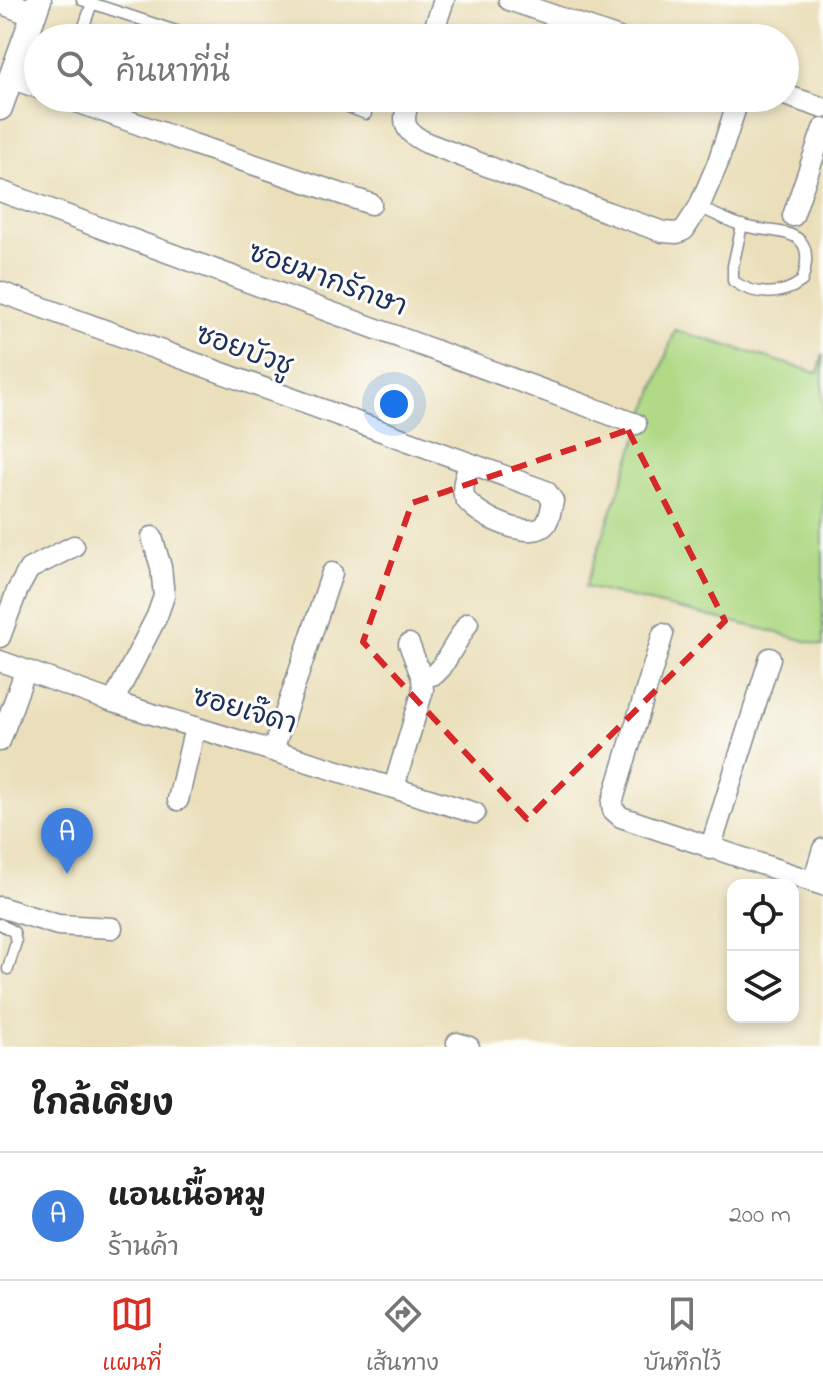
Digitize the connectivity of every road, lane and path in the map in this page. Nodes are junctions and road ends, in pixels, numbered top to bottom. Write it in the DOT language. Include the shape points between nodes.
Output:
graph roads {
  1 [pos="444,0"];
  2 [pos="509,0"];
  3 [pos="87,2"];
  4 [pos="23,6"];
  5 [pos="83,24"];
  6 [pos="154,24"];
  7 [pos="436,24"];
  8 [pos="578,24"];
  9 [pos="11,78"];
  10 [pos="24,83"];
  11 [pos="799,100"];
  12 [pos="0,108"];
  13 [pos="823,108"];
  14 [pos="105,112"];
  15 [pos="361,112"];
  16 [pos="405,112"];
  17 [pos="734,112"];
  18 [pos="366,114"];
  19 [pos="823,129"];
  20 [pos="0,191"];
  21 [pos="371,204"];
  22 [pos="699,207"];
  23 [pos="793,216"];
  24 [pos="742,225"];
  25 [pos="0,292"];
  26 [pos="636,424"];
  27 [pos="469,464"];
  28 [pos="152,537"];
  29 [pos="74,546"];
  30 [pos="332,573"];
  31 [pos="468,623"];
  32 [pos="663,634"];
  33 [pos="0,637"];
  34 [pos="409,644"];
  35 [pos="770,658"];
  36 [pos="0,661"];
  37 [pos="25,672"];
  38 [pos="422,678"];
  39 [pos="113,702"];
  40 [pos="195,727"];
  41 [pos="0,741"];
  42 [pos="273,750"];
  43 [pos="394,787"];
  44 [pos="178,800"];
  45 [pos="475,813"];
  46 [pos="710,849"];
  47 [pos="823,849"];
  48 [pos="818,883"];
  49 [pos="0,907"];
  50 [pos="0,924"];
  51 [pos="112,928"];
  52 [pos="8,969"];
  1 -- 7 [label="street"];
  2 -- 8 [label="street"];
  3 -- 5 [label="lane"];
  3 -- 6 [label="lane"];
  4 -- 9 [label="street"];
  9 -- 10 [label="street"];
  9 -- 12 [label="street"];
  11 -- 13 [label="street"];
  14 -- 21 [label="street"];
  15 -- 18 [label="lane"];
  16 -- 22 [label="street" via="405,126 412,135 663,232 684,230"];
  17 -- 22 [label="street"];
  19 -- 23 [label="street"];
  20 -- 26 [label="street, ซอยมากรักษา"];
  22 -- 24 [label="lane"];
  24 -- 24 [label="lane" via="733,281 758,292 779,293 802,281 808,253 804,243 778,230"];
  25 -- 27 [label="street, ซอยบัวชู"];
  28 -- 39 [label="street" via="164,596"];
  29 -- 33 [label="street" via="29,569"];
  30 -- 42 [label="street"];
  31 -- 38 [label="street" via="441,668"];
  32 -- 46 [label="street" via="613,810"];
  34 -- 38 [label="street"];
  35 -- 46 [label="street"];
  36 -- 37 [label="street, ซอยเจ๊ดา"];
  37 -- 39 [label="street, ซอยเจ๊ดา"];
  37 -- 41 [label="street"];
  38 -- 43 [label="street"];
  39 -- 40 [label="street, ซอยเจ๊ดา"];
  40 -- 42 [label="street, ซอยเจ๊ดา"];
  40 -- 44 [label="street"];
  42 -- 43 [label="street, ซอยเจ๊ดา"];
  43 -- 45 [label="street, ซอยเจ๊ดา"];
  46 -- 48 [label="street"];
  47 -- 48 [label="street"];
  49 -- 51 [label="street" via="58,925"];
  50 -- 52 [label="lane" via="14,932 16,942"];
}
